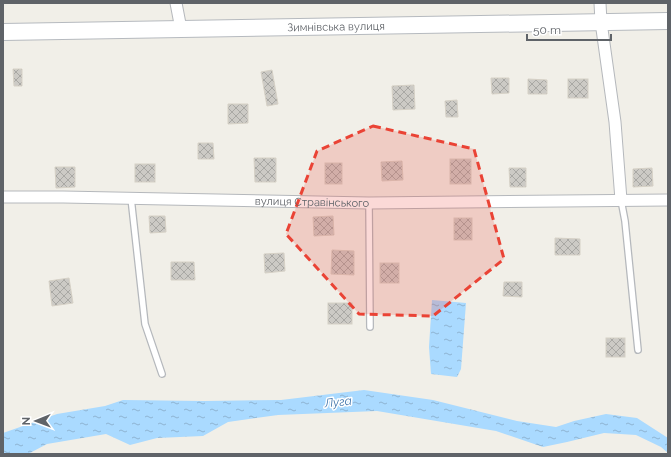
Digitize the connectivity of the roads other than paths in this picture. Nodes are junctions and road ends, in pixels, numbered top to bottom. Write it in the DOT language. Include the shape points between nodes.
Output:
graph roads {
  1 [pos="176,3"];
  2 [pos="600,3"];
  3 [pos="668,21"];
  4 [pos="601,22"];
  5 [pos="181,29"];
  6 [pos="3,32"];
  7 [pos="3,198"];
  8 [pos="131,198"];
  9 [pos="626,200"];
  10 [pos="668,200"];
  11 [pos="369,203"];
  12 [pos="370,327"];
  13 [pos="638,350"];
  14 [pos="162,374"];
  1 -- 5 [label="street"];
  2 -- 4 [label="street"];
  3 -- 4 [label="main road, Зимнівська вулиця"];
  4 -- 5 [label="main road, Зимнівська вулиця"];
  4 -- 9 [label="street"];
  5 -- 6 [label="main road, Зимнівська вулиця"];
  7 -- 8 [label="street, вулиця Стравінського"];
  8 -- 11 [label="street, вулиця Стравінського"];
  8 -- 14 [label="lane" via="145,324"];
  9 -- 10 [label="street, вулиця Стравінського"];
  9 -- 11 [label="street, вулиця Стравінського"];
  9 -- 13 [label="lane" via="625,221"];
  11 -- 12 [label="lane"];
}
